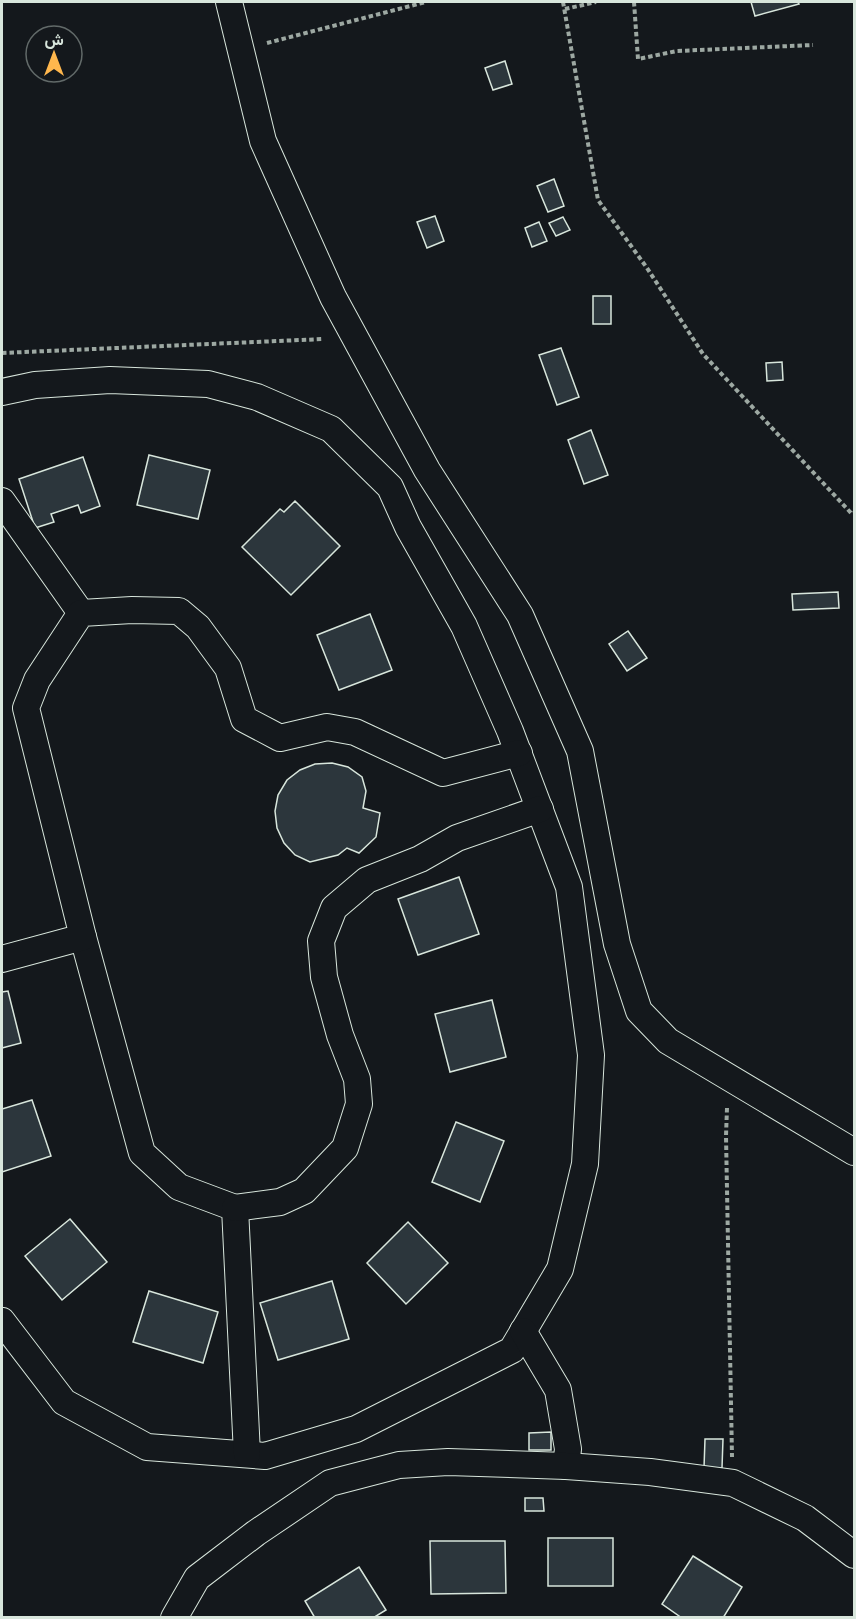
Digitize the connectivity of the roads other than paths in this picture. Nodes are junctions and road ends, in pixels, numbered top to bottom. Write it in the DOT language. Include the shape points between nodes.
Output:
graph roads {
  1 [pos="229,2"];
  2 [pos="2,392"];
  3 [pos="2,501"];
  4 [pos="81,613"];
  5 [pos="519,753"];
  6 [pos="540,809"];
  7 [pos="82,937"];
  8 [pos="2,959"];
  9 [pos="855,1152"];
  10 [pos="235,1208"];
  11 [pos="2,1320"];
  12 [pos="523,1331"];
  13 [pos="247,1455"];
  14 [pos="566,1466"];
  15 [pos="855,1555"];
  16 [pos="174,1617"];
  1 -- 9 [label="street" via="263,141 333,297 427,470 520,615 580,751 617,944 639,1011 668,1041"];
  2 -- 5 [label="street" via="35,385 110,380 208,384 257,398 331,429 390,487 464,626"];
  3 -- 4 [label="street"];
  4 -- 5 [label="street" via="178,611 198,627 228,668 244,718 280,738 327,727 355,732 443,773"];
  4 -- 7 [label="street" via="37,680 27,708"];
  5 -- 6 [label="street"];
  6 -- 10 [label="street" via="457,838 420,859 367,880 334,908 321,941 324,977 357,1079 359,1104 345,1148 304,1191 280,1202"];
  6 -- 12 [label="street" via="569,887 591,1055 585,1164 560,1269"];
  7 -- 8 [label="street"];
  7 -- 10 [label="street" via="142,1153 179,1187"];
  10 -- 13 [label="street"];
  11 -- 13 [label="street" via="64,1402 147,1447"];
  12 -- 13 [label="street" via="512,1350 356,1429 265,1456"];
  12 -- 14 [label="street" via="558,1390 568,1449"];
  14 -- 15 [label="street" via="650,1472 732,1484 805,1518"];
  14 -- 16 [label="street" via="448,1462 399,1465 330,1484 197,1578"];
}
